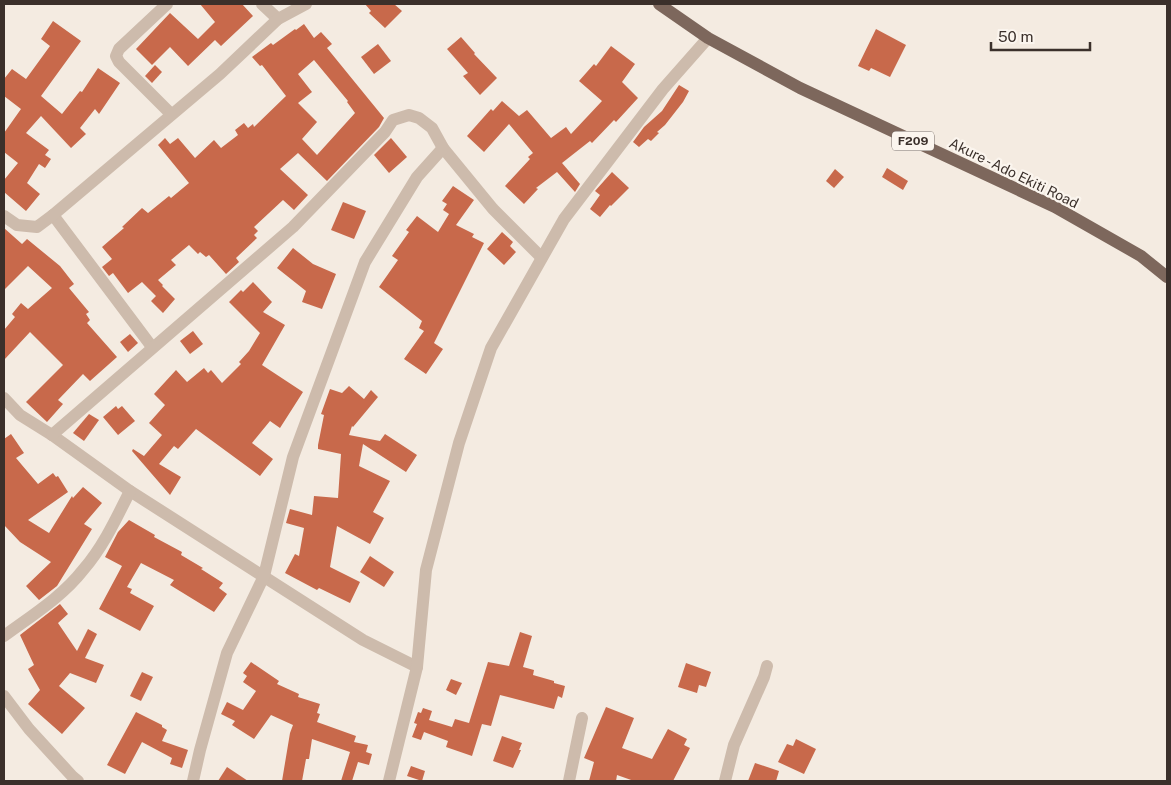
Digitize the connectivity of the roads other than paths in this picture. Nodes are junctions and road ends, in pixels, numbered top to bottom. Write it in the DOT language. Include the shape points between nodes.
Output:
graph roads {
  1 [pos="167,4"];
  2 [pos="262,4"];
  3 [pos="306,4"];
  4 [pos="659,4"];
  5 [pos="278,19"];
  6 [pos="708,38"];
  7 [pos="171,114"];
  8 [pos="443,148"];
  9 [pos="4,216"];
  10 [pos="53,216"];
  11 [pos="541,257"];
  12 [pos="1167,277"];
  13 [pos="152,347"];
  14 [pos="4,398"];
  15 [pos="52,435"];
  16 [pos="130,491"];
  17 [pos="264,576"];
  18 [pos="4,636"];
  19 [pos="767,666"];
  20 [pos="417,667"];
  21 [pos="4,696"];
  22 [pos="582,718"];
  23 [pos="78,781"];
  24 [pos="193,781"];
  25 [pos="389,781"];
  26 [pos="569,781"];
  27 [pos="725,781"];
  1 -- 7 [label="street" via="119,49 116,56"];
  2 -- 5 [label="street"];
  3 -- 5 [label="street"];
  4 -- 6 [label="main road, Akure - Ado Ekiti Road / F209"];
  5 -- 7 [label="street" via="220,74"];
  6 -- 11 [label="street" via="663,89 585,190"];
  6 -- 12 [label="main road, Akure - Ado Ekiti Road / F209" via="800,88 1055,207 1140,256"];
  7 -- 10 [label="street"];
  8 -- 11 [label="street" via="493,209"];
  8 -- 13 [label="street" via="432,128 419,118 409,115 393,120 293,226"];
  8 -- 17 [label="street" via="417,177 365,262 292,457"];
  9 -- 10 [label="street" via="17,225 37,228"];
  10 -- 13 [label="street"];
  11 -- 20 [label="street" via="491,348 459,443 426,570"];
  13 -- 15 [label="street"];
  14 -- 15 [label="street" via="20,415"];
  15 -- 16 [label="street"];
  16 -- 17 [label="street"];
  16 -- 18 [label="street" via="110,531 83,571 62,592"];
  17 -- 20 [label="street" via="363,640"];
  17 -- 24 [label="street" via="227,653"];
  19 -- 27 [label="street" via="734,745"];
  20 -- 25 [label="street"];
  21 -- 23 [label="street" via="29,729"];
  22 -- 26 [label="street"];
}
